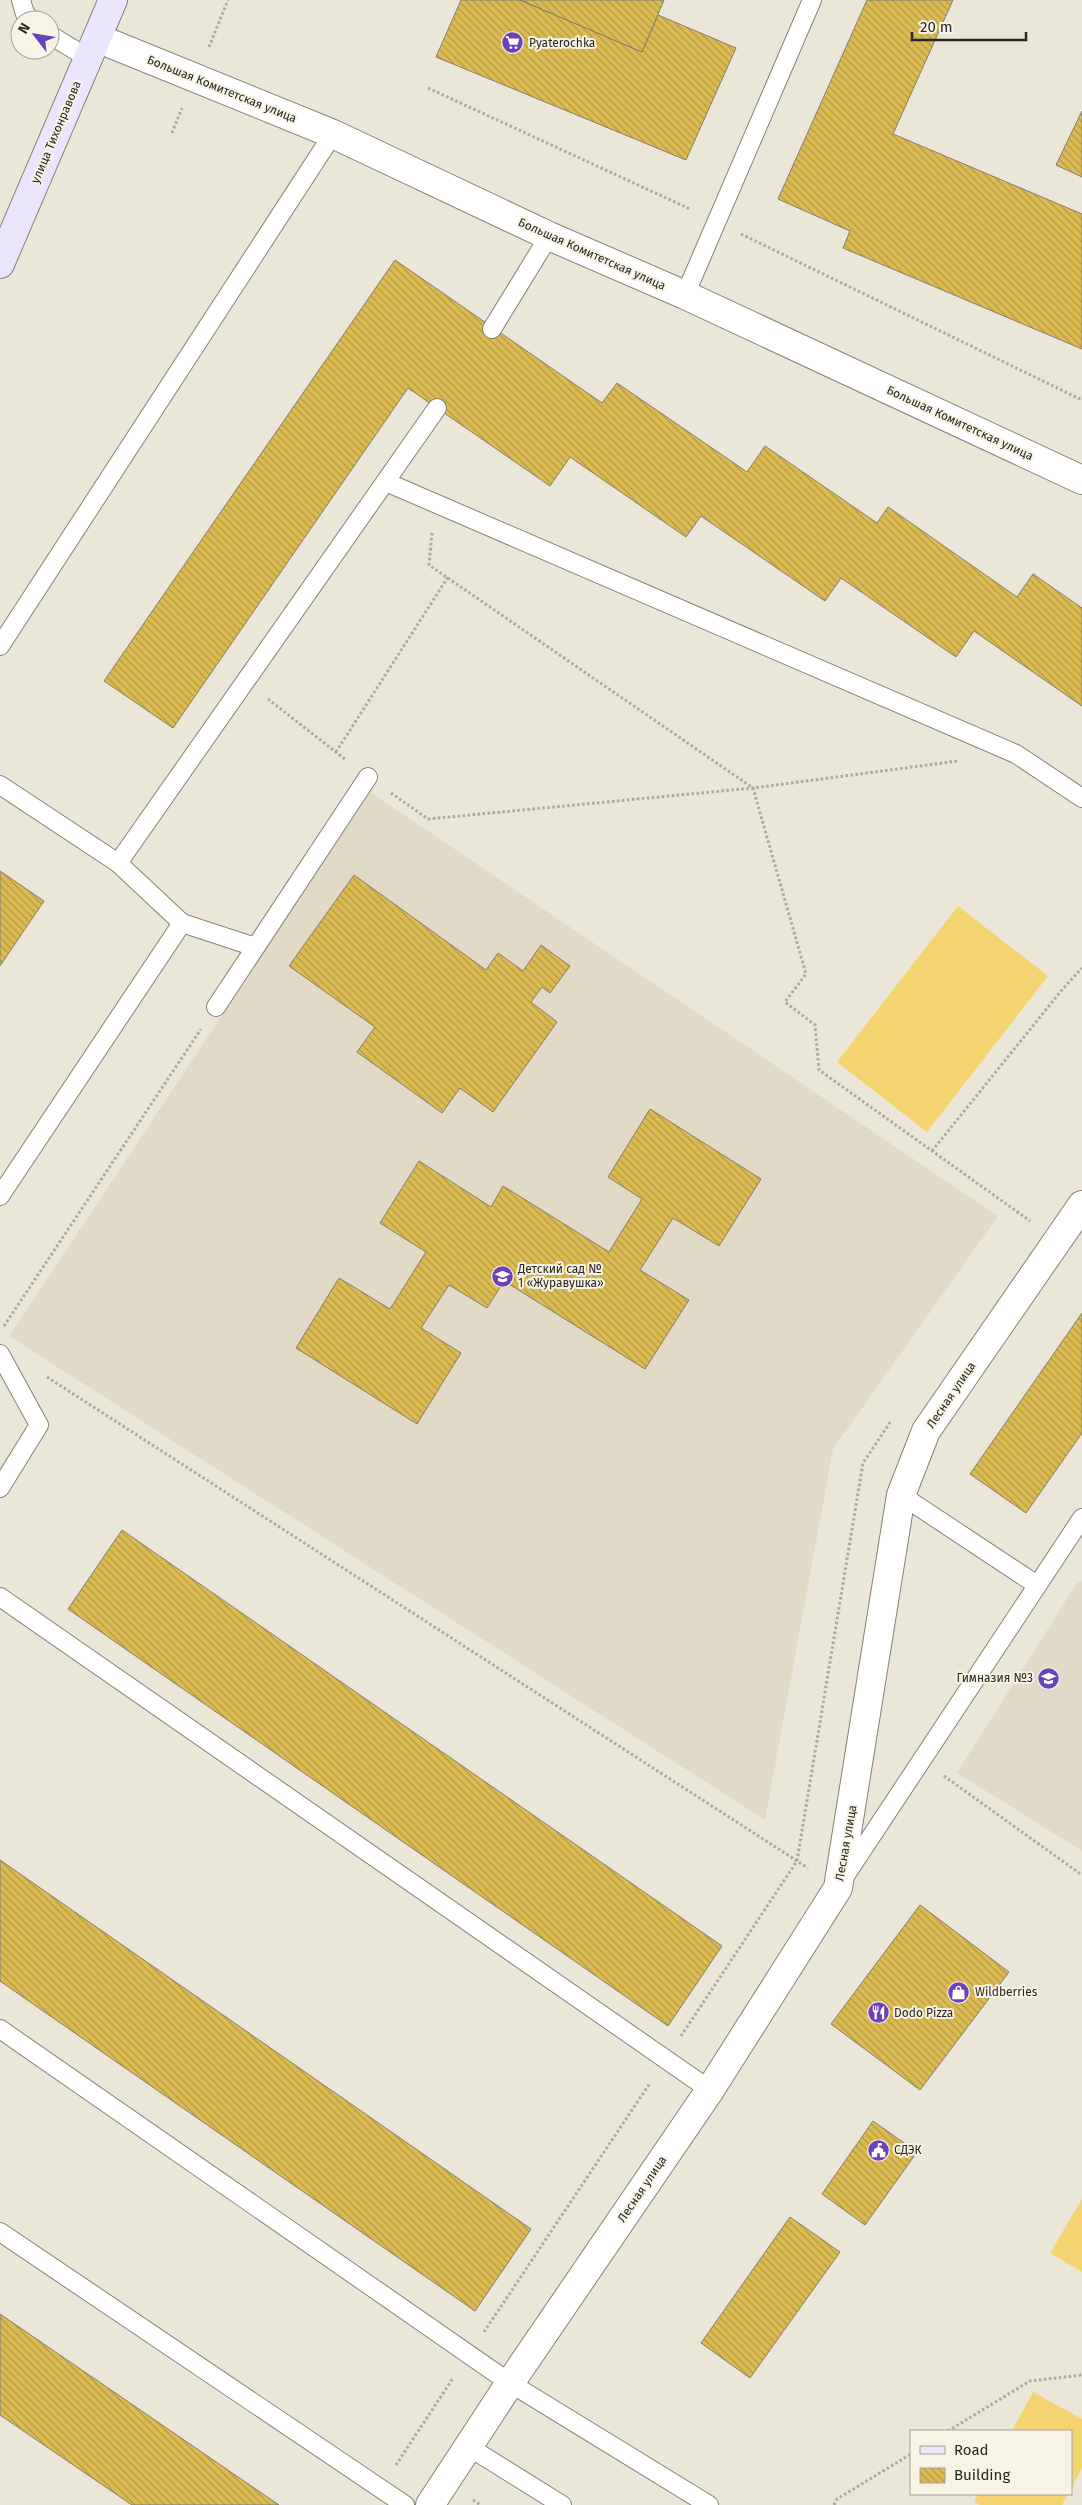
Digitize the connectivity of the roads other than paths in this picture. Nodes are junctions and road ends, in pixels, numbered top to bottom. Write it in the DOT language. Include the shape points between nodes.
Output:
graph roads {
  1 [pos="113,0"];
  2 [pos="812,0"];
  3 [pos="60,38"];
  4 [pos="92,48"];
  5 [pos="333,134"];
  6 [pos="549,236"];
  7 [pos="0,264"];
  8 [pos="685,294"];
  9 [pos="492,329"];
  10 [pos="437,408"];
  11 [pos="1082,480"];
  12 [pos="386,482"];
  13 [pos="0,646"];
  14 [pos="368,777"];
  15 [pos="0,785"];
  16 [pos="1082,798"];
  17 [pos="118,863"];
  18 [pos="182,923"];
  19 [pos="255,947"];
  20 [pos="216,1007"];
  21 [pos="0,1196"];
  22 [pos="1082,1205"];
  23 [pos="0,1354"];
  24 [pos="0,1488"];
  25 [pos="901,1495"];
  26 [pos="1082,1518"];
  27 [pos="1038,1585"];
  28 [pos="0,1597"];
  29 [pos="838,1888"];
  30 [pos="0,2029"];
  31 [pos="710,2090"];
  32 [pos="0,2232"];
  33 [pos="510,2383"];
  34 [pos="469,2447"];
  35 [pos="404,2505"];
  36 [pos="430,2505"];
  37 [pos="562,2505"];
  38 [pos="709,2505"];
  1 -- 4 [label="main road, улица Тихонравова"];
  2 -- 8 [label="lane"];
  3 -- 4 [label="lane"];
  4 -- 5 [label="street, Большая Комитетская улица"];
  4 -- 7 [label="main road, улица Тихонравова"];
  5 -- 6 [label="street, Большая Комитетская улица"];
  5 -- 13 [label="lane"];
  6 -- 8 [label="street, Большая Комитетская улица"];
  6 -- 9 [label="lane"];
  8 -- 11 [label="street, Большая Комитетская улица"];
  10 -- 12 [label="lane"];
  12 -- 16 [label="lane" via="1016,754"];
  12 -- 17 [label="lane"];
  14 -- 19 [label="lane"];
  15 -- 17 [label="lane"];
  17 -- 18 [label="lane"];
  18 -- 19 [label="lane"];
  18 -- 21 [label="lane"];
  19 -- 20 [label="lane"];
  22 -- 25 [label="street, Лесная улица" via="926,1432"];
  23 -- 24 [label="lane" via="39,1425"];
  25 -- 27 [label="lane"];
  25 -- 29 [label="street, Лесная улица"];
  26 -- 27 [label="lane"];
  27 -- 29 [label="lane"];
  28 -- 31 [label="lane"];
  29 -- 31 [label="street, Лесная улица"];
  30 -- 33 [label="lane"];
  31 -- 33 [label="street, Лесная улица"];
  32 -- 35 [label="lane"];
  33 -- 34 [label="street, Лесная улица"];
  33 -- 38 [label="lane"];
  34 -- 36 [label="street, Лесная улица"];
  34 -- 37 [label="lane"];
}
